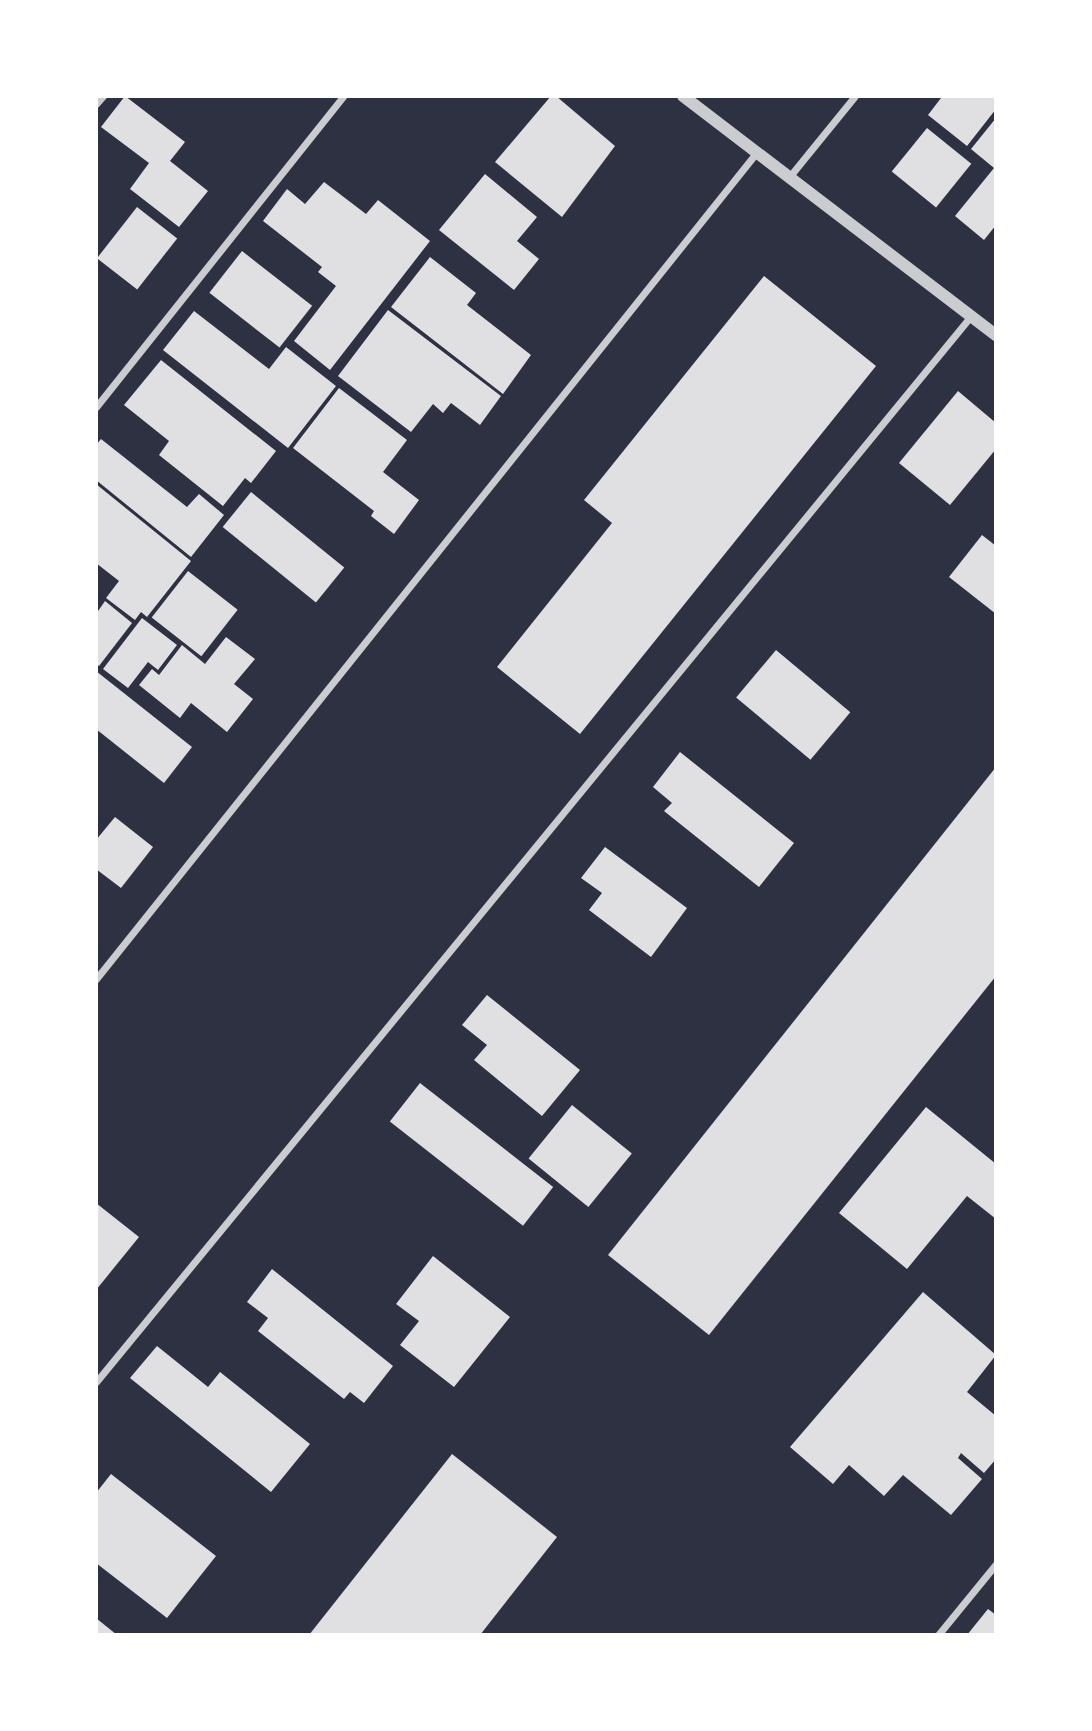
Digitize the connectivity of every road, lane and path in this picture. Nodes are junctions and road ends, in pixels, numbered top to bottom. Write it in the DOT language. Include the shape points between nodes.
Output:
graph roads {
  1 [pos="103,96"];
  2 [pos="343,96"];
  3 [pos="683,96"];
  4 [pos="855,96"];
  5 [pos="96,104"];
  6 [pos="757,151"];
  7 [pos="790,176"];
  8 [pos="971,316"];
  9 [pos="996,335"];
  10 [pos="96,407"];
  11 [pos="96,979"];
  12 [pos="96,1382"];
  13 [pos="996,1564"];
  14 [pos="938,1635"];
  1 -- 5 [label="street"];
  2 -- 10 [label="street"];
  3 -- 6 [label="street"];
  4 -- 7 [label="street"];
  6 -- 7 [label="street"];
  6 -- 11 [label="street"];
  7 -- 8 [label="street"];
  8 -- 9 [label="street"];
  8 -- 12 [label="street"];
  13 -- 14 [label="street"];
}
